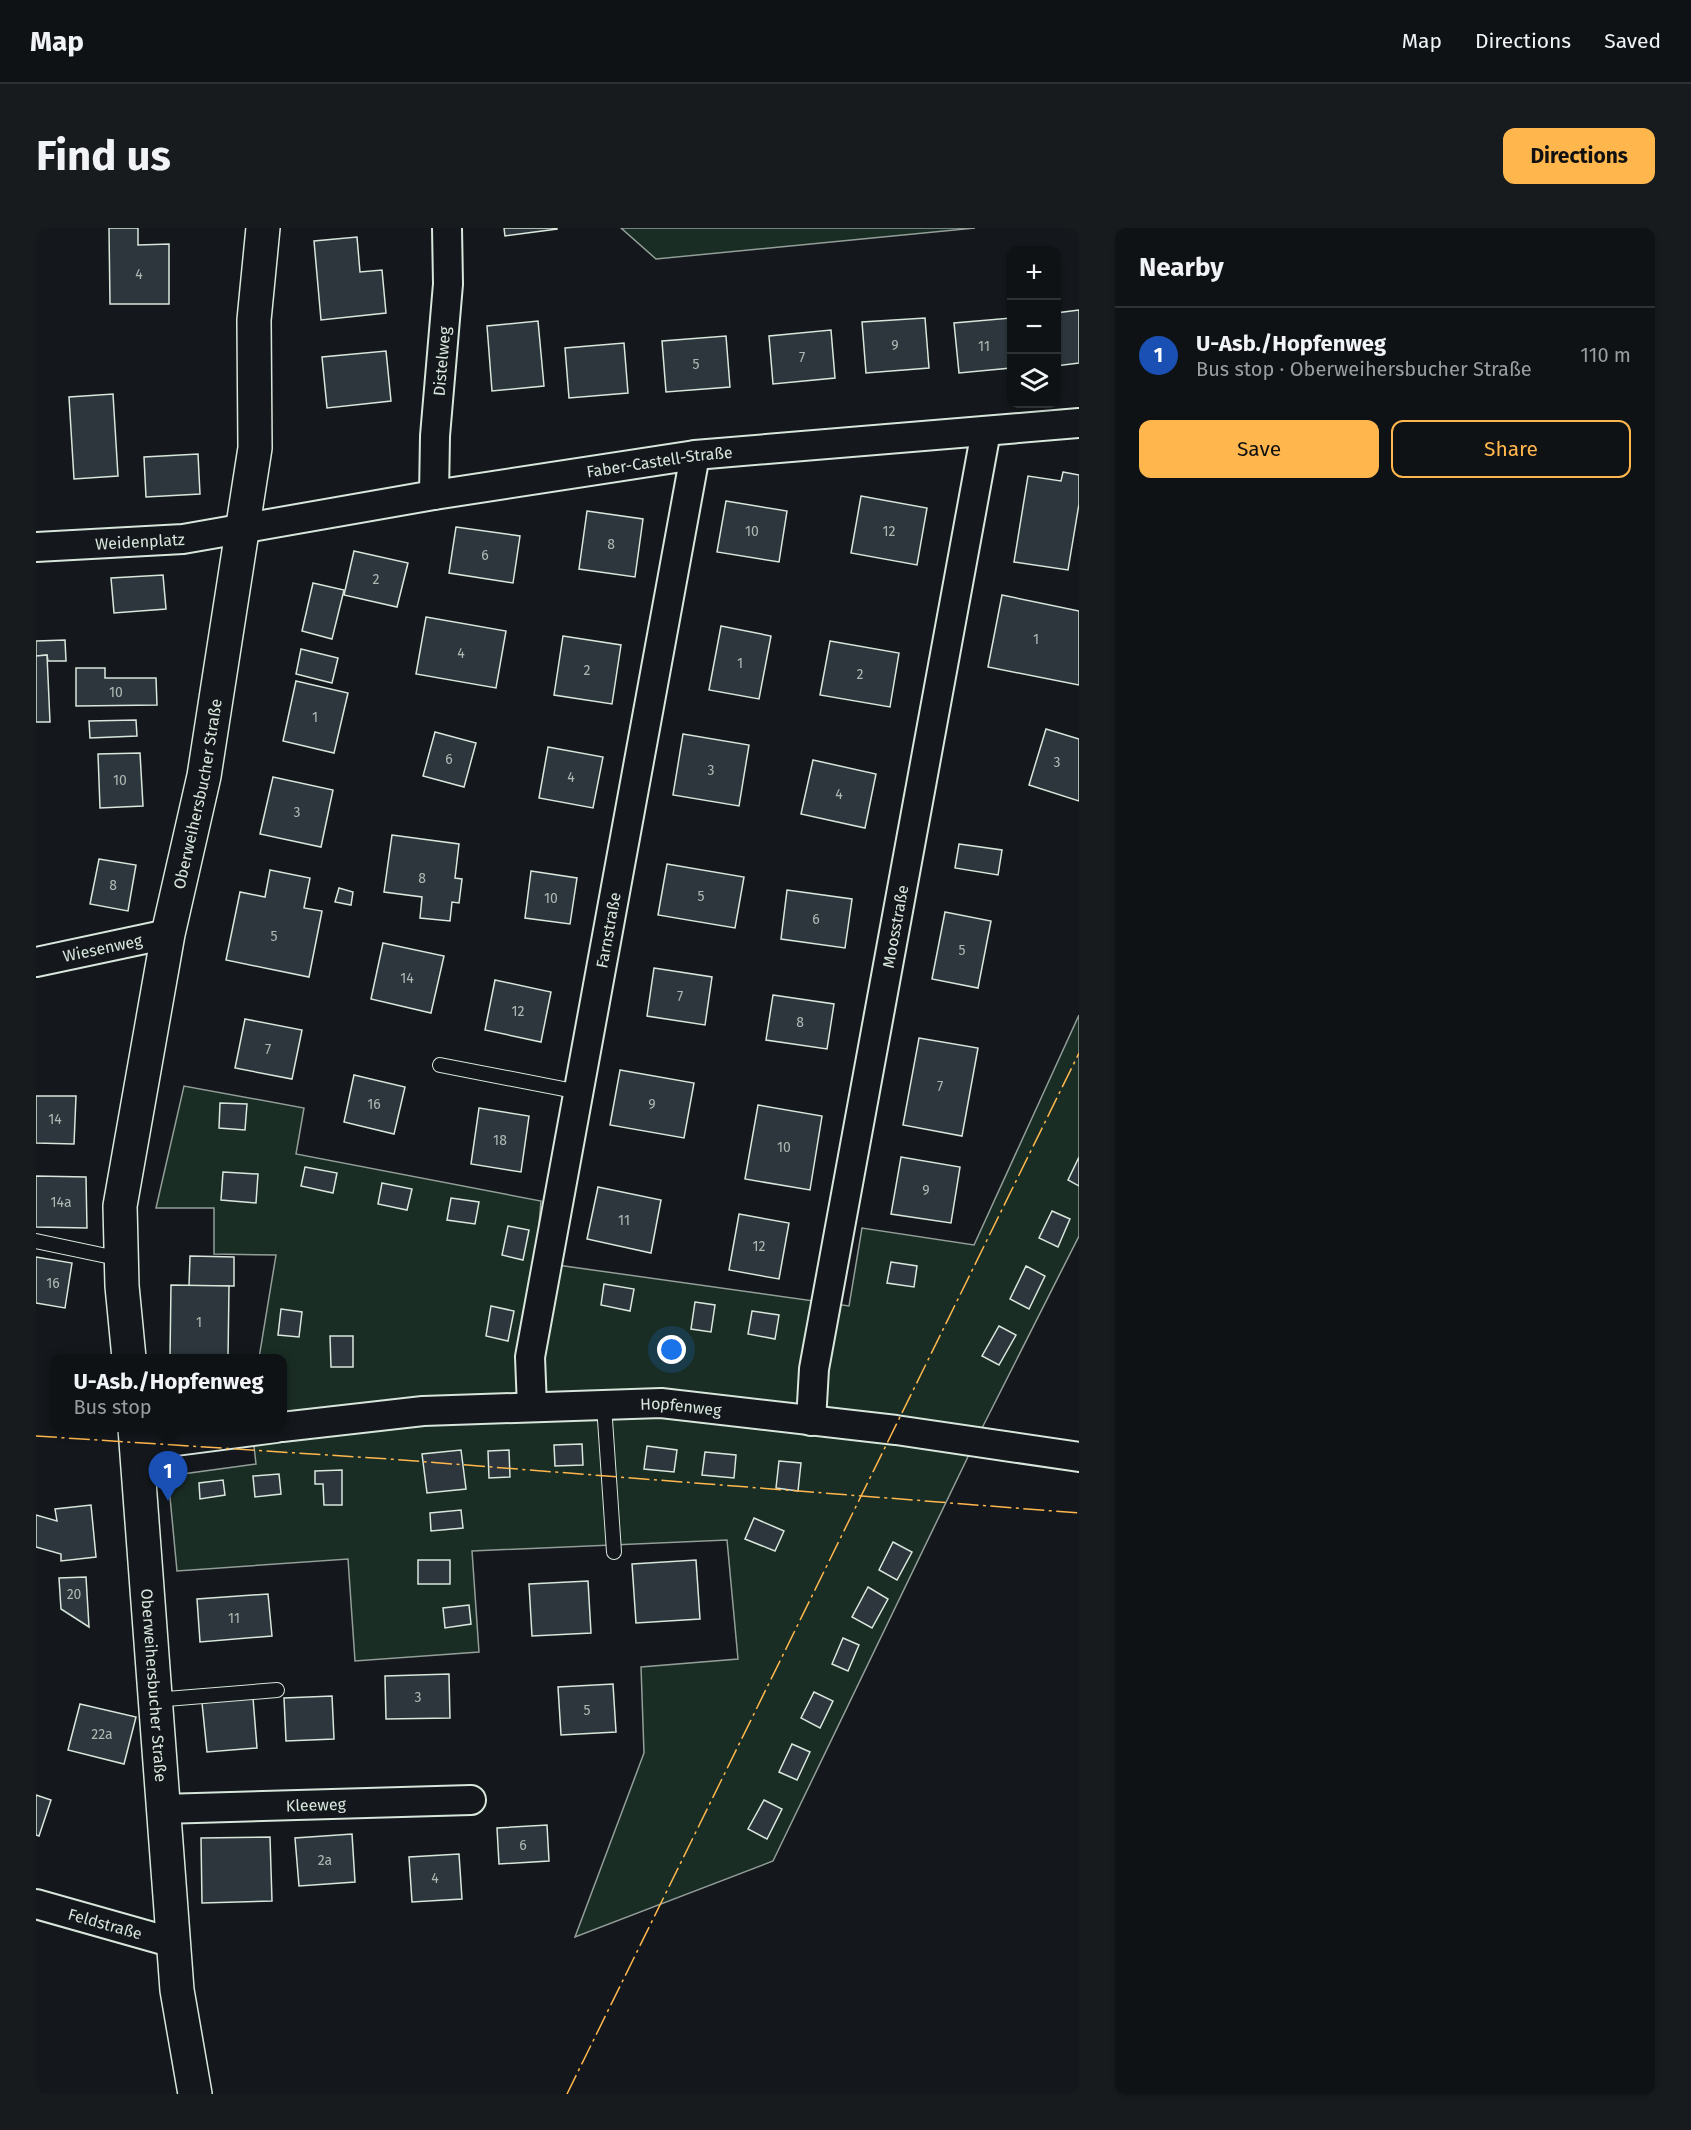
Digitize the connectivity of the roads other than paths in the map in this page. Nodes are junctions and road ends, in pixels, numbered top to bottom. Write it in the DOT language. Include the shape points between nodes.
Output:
graph roads {
  1 [pos="263,228"];
  2 [pos="447,228"];
  3 [pos="1079,423"];
  4 [pos="986,431"];
  5 [pos="696,455"];
  6 [pos="434,495"];
  7 [pos="242,528"];
  8 [pos="36,547"];
  9 [pos="168,934"];
  10 [pos="36,962"];
  11 [pos="440,1065"];
  12 [pos="579,1092"];
  13 [pos="36,1241"];
  14 [pos="121,1258"];
  15 [pos="129,1354"];
  16 [pos="604,1405"];
  17 [pos="532,1407"];
  18 [pos="811,1421"];
  19 [pos="287,1426"];
  20 [pos="214,1432"];
  21 [pos="136,1437"];
  22 [pos="1079,1457"];
  23 [pos="614,1552"];
  24 [pos="277,1690"];
  25 [pos="154,1700"];
  26 [pos="471,1800"];
  27 [pos="162,1809"];
  28 [pos="36,1904"];
  29 [pos="174,1943"];
  30 [pos="195,2094"];
  1 -- 7 [label="street, Oberweihersbucher Straße" via="254,320 255,448"];
  2 -- 6 [label="street, Distelweg" via="448,284"];
  3 -- 4 [label="street, Faber-Castell-Straße"];
  4 -- 5 [label="street, Faber-Castell-Straße"];
  4 -- 18 [label="street, Moosstraße" via="814,1370"];
  5 -- 6 [label="street, Faber-Castell-Straße"];
  5 -- 12 [label="street, Farnstraße"];
  6 -- 7 [label="street, Faber-Castell-Straße"];
  7 -- 8 [label="street, Weidenplatz" via="183,538"];
  7 -- 9 [label="street, Oberweihersbucher Straße" via="204,776"];
  9 -- 10 [label="street, Wiesenweg"];
  9 -- 14 [label="street, Oberweihersbucher Straße" via="120,1206"];
  11 -- 12 [label="lane"];
  12 -- 17 [label="street, Farnstraße" via="530,1357"];
  13 -- 14 [label="lane"];
  14 -- 15 [label="street, Oberweihersbucher Straße"];
  16 -- 17 [label="street, Hopfenweg"];
  16 -- 18 [label="street, Hopfenweg" via="662,1403"];
  16 -- 23 [label="lane"];
  17 -- 19 [label="street, Hopfenweg" via="423,1411"];
  18 -- 22 [label="street, Hopfenweg"];
  20 -- 21 [label="street"];
  21 -- 25 [label="street, Oberweihersbucher Straße"];
  24 -- 25 [label="lane"];
  25 -- 27 [label="street, Oberweihersbucher Straße"];
  26 -- 27 [label="street, Kleeweg"];
  27 -- 29 [label="street, Oberweihersbucher Straße"];
  28 -- 29 [label="street, Feldstraße"];
  29 -- 30 [label="street, Oberweihersbucher Straße" via="177,1990"];
}
